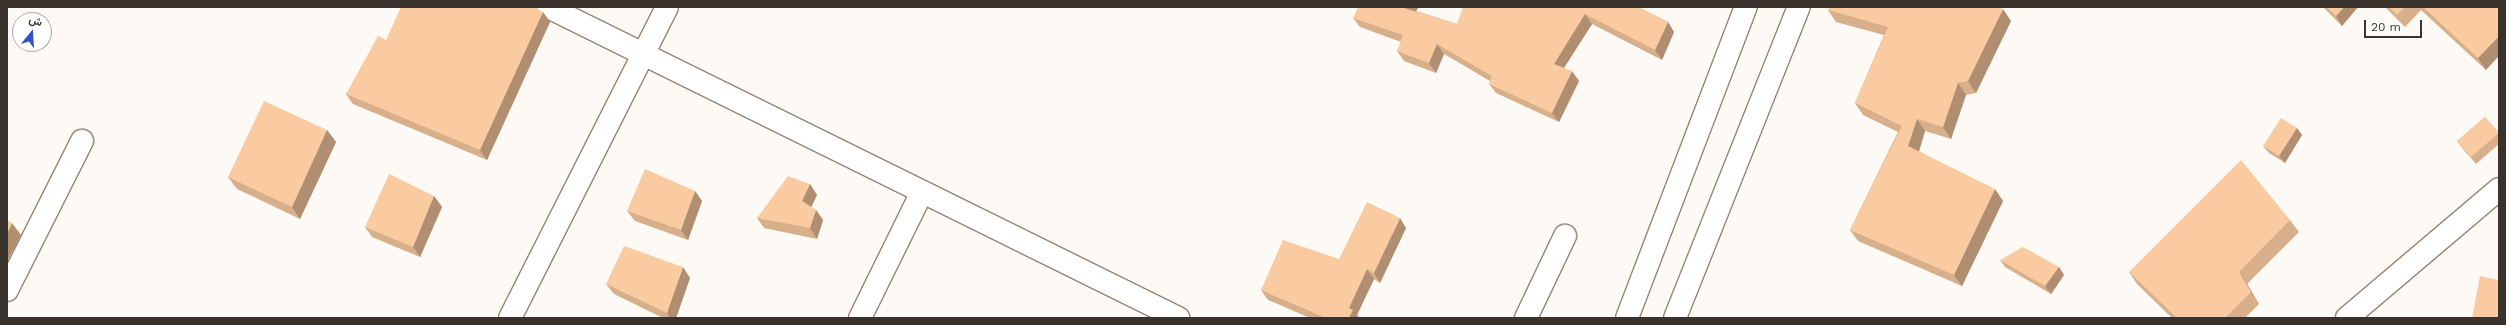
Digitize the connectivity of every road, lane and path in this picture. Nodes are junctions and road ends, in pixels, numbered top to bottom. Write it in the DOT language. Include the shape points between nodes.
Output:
graph roads {
  1 [pos="548,7"];
  2 [pos="667,7"];
  3 [pos="1746,7"];
  4 [pos="1799,7"];
  5 [pos="643,54"];
  6 [pos="82,142"];
  7 [pos="2499,189"];
  8 [pos="922,192"];
  9 [pos="1564,236"];
  10 [pos="7,290"];
  11 [pos="510,318"];
  12 [pos="860,318"];
  13 [pos="1178,318"];
  14 [pos="1526,318"];
  15 [pos="1627,318"];
  16 [pos="1675,318"];
  17 [pos="2347,318"];
  1 -- 5 [label="street"];
  2 -- 5 [label="street"];
  3 -- 15 [label="street"];
  4 -- 16 [label="street"];
  5 -- 8 [label="street"];
  5 -- 11 [label="street"];
  6 -- 10 [label="street"];
  7 -- 17 [label="street"];
  8 -- 12 [label="street"];
  8 -- 13 [label="street"];
  9 -- 14 [label="street"];
}
